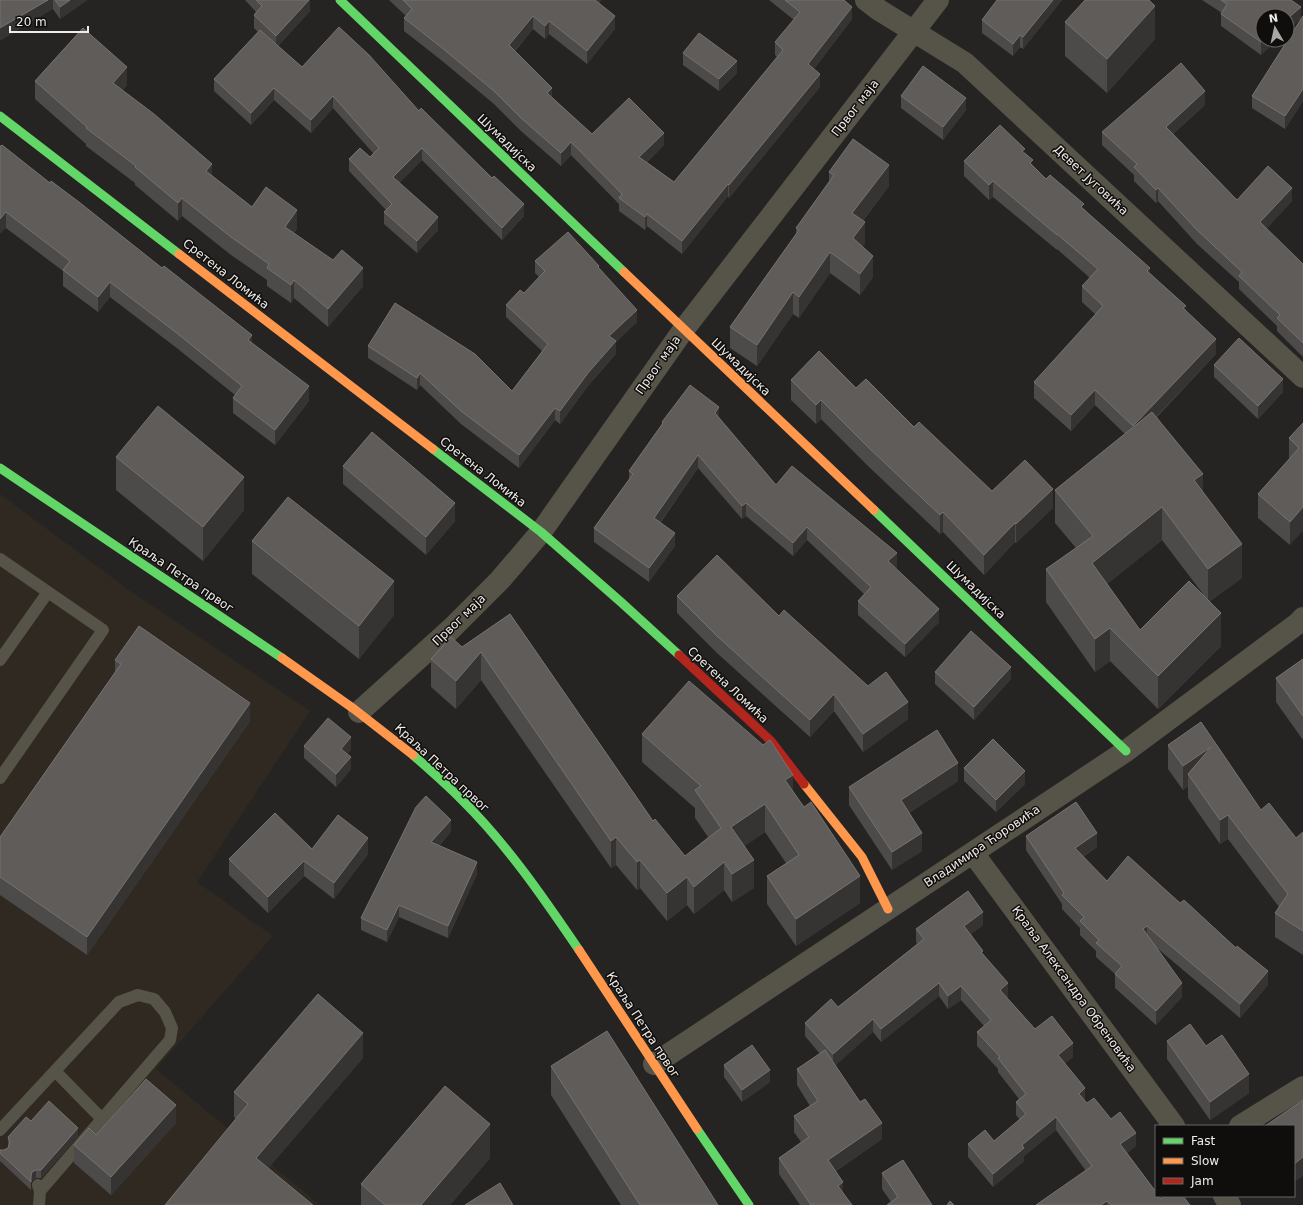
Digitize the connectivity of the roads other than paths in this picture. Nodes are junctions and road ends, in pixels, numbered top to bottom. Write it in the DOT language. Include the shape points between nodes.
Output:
graph roads {
  1 [pos="340,0"];
  2 [pos="866,0"];
  3 [pos="938,0"];
  4 [pos="914,32"];
  5 [pos="0,116"];
  6 [pos="684,329"];
  7 [pos="1303,377"];
  8 [pos="0,468"];
  9 [pos="541,532"];
  10 [pos="0,559"];
  11 [pos="48,592"];
  12 [pos="1303,618"];
  13 [pos="0,660"];
  14 [pos="359,712"];
  15 [pos="1126,751"];
  16 [pos="0,778"];
  17 [pos="974,853"];
  18 [pos="888,909"];
  19 [pos="654,1064"];
  20 [pos="55,1071"];
  21 [pos="1303,1087"];
  22 [pos="102,1119"];
  23 [pos="1173,1125"];
  24 [pos="1242,1125"];
  25 [pos="0,1130"];
  26 [pos="40,1205"];
  27 [pos="749,1205"];
  1 -- 6 [label="street, Шумадијска"];
  2 -- 4 [label="street, Девет Југовића"];
  3 -- 4 [label="street, Првог маја"];
  4 -- 6 [label="street, Првог маја"];
  4 -- 7 [label="street, Девет Југовића" via="965,63"];
  5 -- 9 [label="street, Сретена Ломића"];
  6 -- 9 [label="street, Првог маја"];
  6 -- 15 [label="street, Шумадијска"];
  8 -- 14 [label="street, Краља Петра првог"];
  9 -- 14 [label="street, Првог маја" via="500,580 451,629"];
  9 -- 18 [label="street, Сретена Ломића" via="771,741 862,857"];
  10 -- 11 [label="lane"];
  11 -- 13 [label="lane"];
  11 -- 16 [label="lane" via="103,630"];
  12 -- 15 [label="street, Владимира Ћоровића"];
  14 -- 19 [label="street, Краља Петра првог" via="434,774 494,835 583,955"];
  15 -- 17 [label="street, Владимира Ћоровића"];
  17 -- 18 [label="street, Владимира Ћоровића"];
  17 -- 23 [label="street, Краља Александра Обреновића"];
  18 -- 19 [label="street, Владимира Ћоровића"];
  19 -- 27 [label="street, Краља Петра првог"];
  20 -- 22 [label="lane"];
  20 -- 22 [label="lane" via="119,1002 138,995 154,998 165,1012 172,1028 170,1040"];
  20 -- 25 [label="lane"];
  21 -- 24 [label="street"];
  22 -- 26 [label="lane" via="39,1187"];
}
